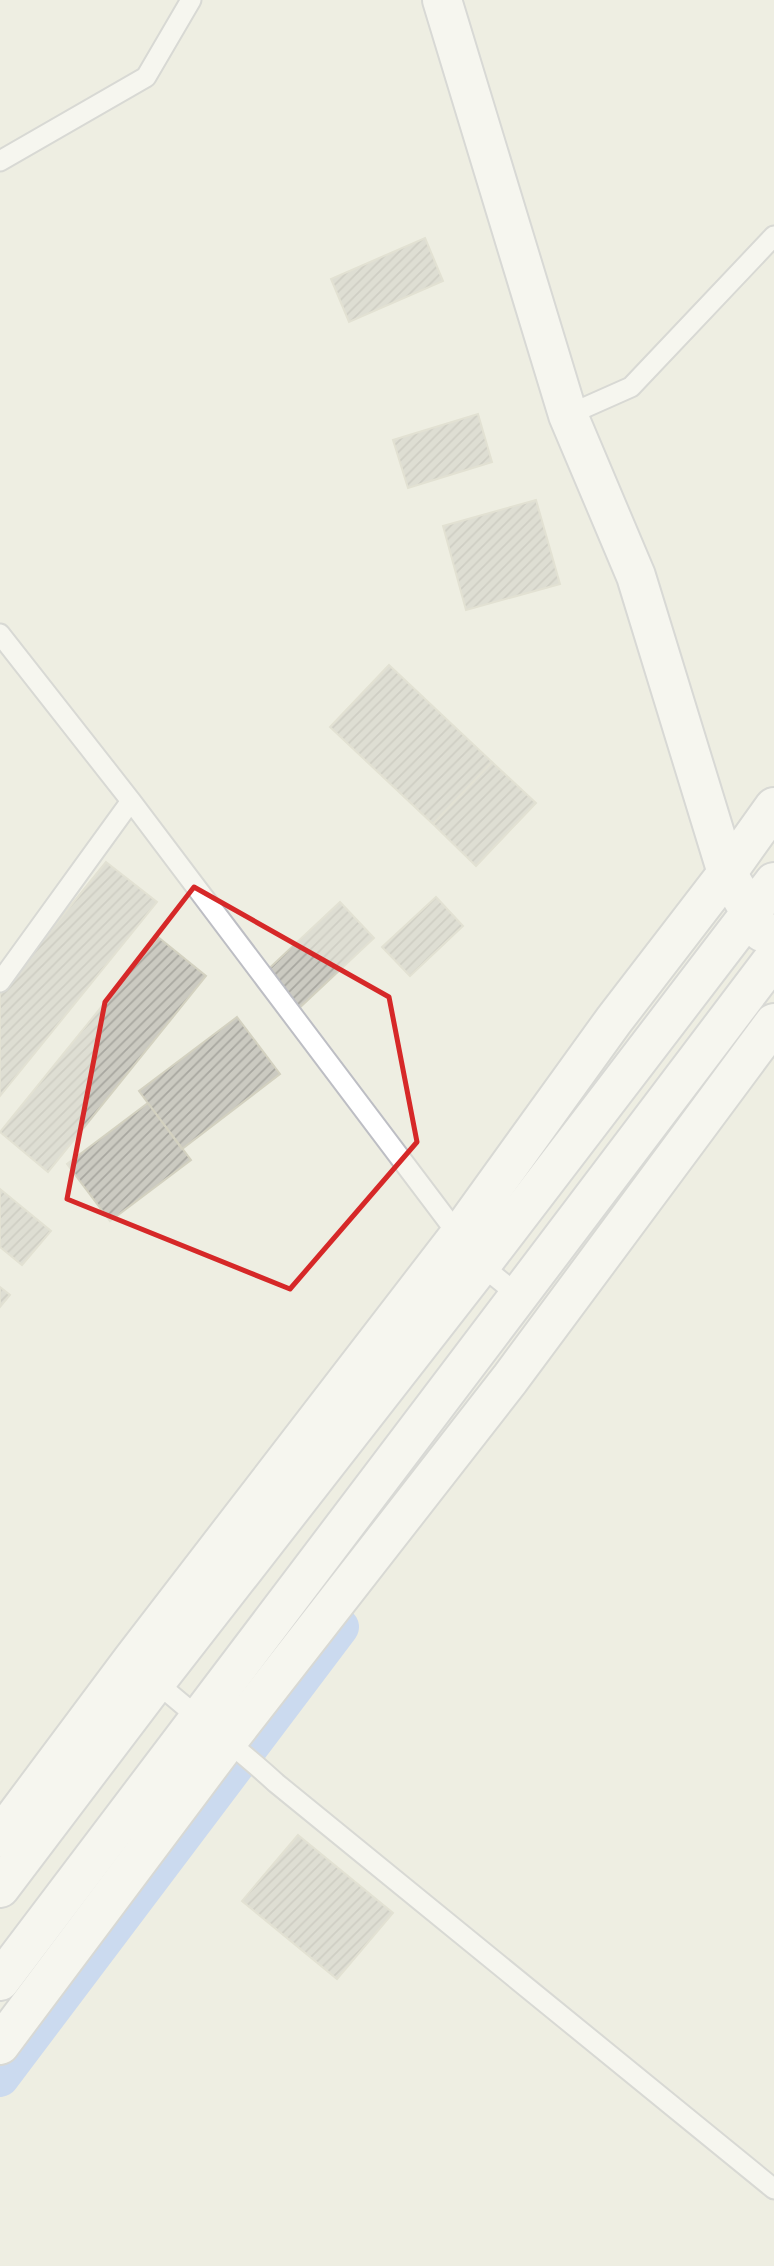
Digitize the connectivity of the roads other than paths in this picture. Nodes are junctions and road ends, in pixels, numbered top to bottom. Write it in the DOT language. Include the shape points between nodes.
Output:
graph roads {
  1 [pos="191,0"];
  2 [pos="442,0"];
  3 [pos="0,161"];
  4 [pos="774,236"];
  5 [pos="568,415"];
  6 [pos="0,634"];
  7 [pos="131,801"];
  8 [pos="774,807"];
  9 [pos="727,873"];
  10 [pos="774,882"];
  11 [pos="752,913"];
  12 [pos="774,956"];
  13 [pos="0,982"];
  14 [pos="774,1023"];
  15 [pos="459,1235"];
  16 [pos="481,1265"];
  17 [pos="518,1295"];
  18 [pos="144,1671"];
  19 [pos="197,1718"];
  20 [pos="236,1748"];
  21 [pos="0,1837"];
  22 [pos="0,1888"];
  23 [pos="0,1981"];
  24 [pos="0,2045"];
  25 [pos="774,2189"];
  1 -- 3 [label="lane" via="146,77"];
  2 -- 5 [label="street"];
  4 -- 5 [label="lane" via="631,387"];
  5 -- 9 [label="street" via="636,576"];
  6 -- 7 [label="lane"];
  7 -- 13 [label="lane"];
  7 -- 15 [label="lane"];
  8 -- 9 [label="street"];
  9 -- 11 [label="street"];
  9 -- 15 [label="street"];
  10 -- 11 [label="street"];
  11 -- 12 [label="street"];
  11 -- 16 [label="street"];
  12 -- 17 [label="street"];
  14 -- 20 [label="street"];
  15 -- 16 [label="lane"];
  15 -- 18 [label="street"];
  16 -- 17 [label="lane"];
  16 -- 18 [label="street"];
  17 -- 19 [label="street"];
  18 -- 19 [label="lane"];
  18 -- 21 [label="street"];
  18 -- 22 [label="street"];
  19 -- 20 [label="lane"];
  19 -- 23 [label="street"];
  20 -- 24 [label="street"];
  20 -- 25 [label="lane"];
}
